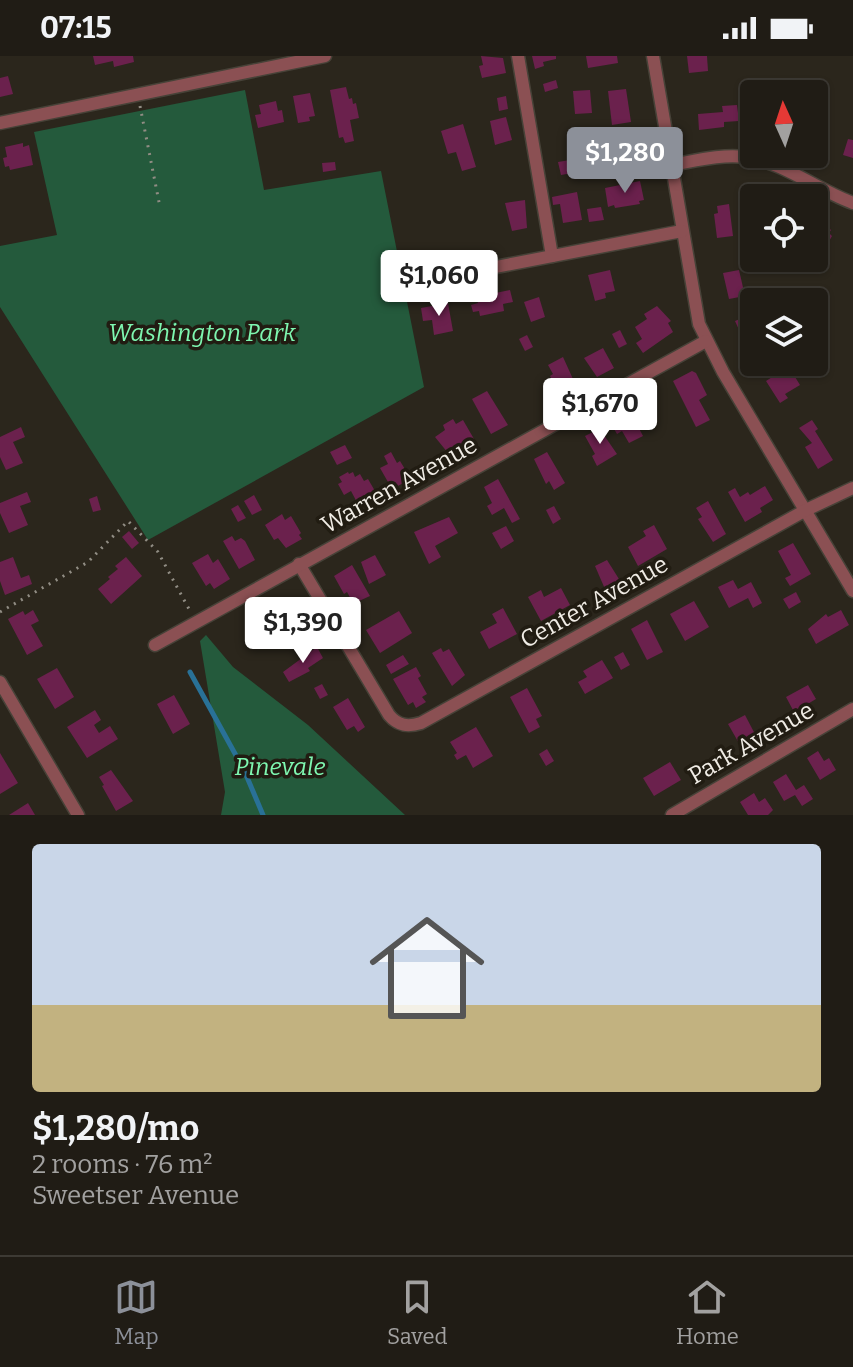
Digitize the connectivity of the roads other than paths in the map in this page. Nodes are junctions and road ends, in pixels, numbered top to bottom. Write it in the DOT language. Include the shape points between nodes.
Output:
graph roads {
  1 [pos="325,56"];
  2 [pos="518,56"];
  3 [pos="653,56"];
  4 [pos="0,123"];
  5 [pos="671,165"];
  6 [pos="853,203"];
  7 [pos="682,231"];
  8 [pos="552,256"];
  9 [pos="413,283"];
  10 [pos="706,341"];
  11 [pos="853,488"];
  12 [pos="806,510"];
  13 [pos="299,564"];
  14 [pos="853,591"];
  15 [pos="155,645"];
  16 [pos="0,682"];
  17 [pos="853,709"];
  18 [pos="78,815"];
  19 [pos="672,815"];
  1 -- 4 [label="street"];
  2 -- 8 [label="street"];
  3 -- 5 [label="street"];
  5 -- 6 [label="street" via="727,156 753,158"];
  5 -- 7 [label="street"];
  7 -- 8 [label="street"];
  7 -- 10 [label="street"];
  8 -- 9 [label="street"];
  10 -- 12 [label="street"];
  10 -- 13 [label="street, Warren Avenue"];
  11 -- 12 [label="street, Center Avenue"];
  12 -- 13 [label="street, Center Avenue" via="421,723 403,725 389,715"];
  12 -- 14 [label="street"];
  13 -- 15 [label="street, Warren Avenue"];
  16 -- 18 [label="street"];
  17 -- 19 [label="street, Park Avenue"];
}
